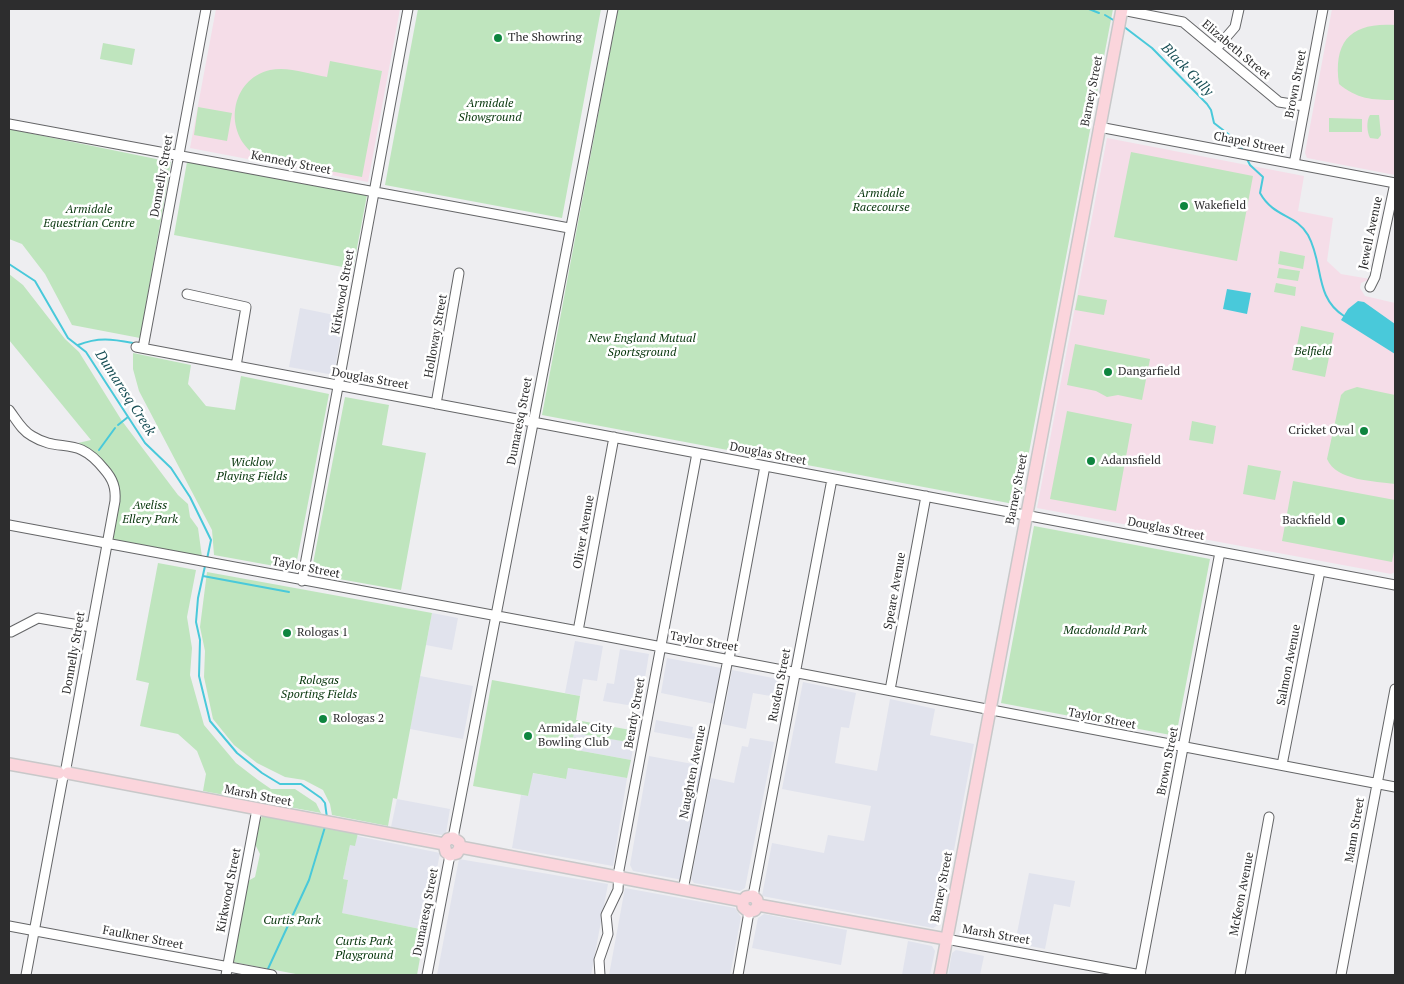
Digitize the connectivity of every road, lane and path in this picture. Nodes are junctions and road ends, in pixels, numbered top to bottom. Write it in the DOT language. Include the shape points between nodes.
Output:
graph roads {
  1 [pos="206,9"];
  2 [pos="408,9"];
  3 [pos="613,9"];
  4 [pos="1239,9"];
  5 [pos="1323,9"];
  6 [pos="1120,17"];
  7 [pos="1216,49"];
  8 [pos="1304,106"];
  9 [pos="9,124"];
  10 [pos="1099,127"];
  11 [pos="179,155"];
  12 [pos="1294,164"];
  13 [pos="1395,183"];
  14 [pos="374,192"];
  15 [pos="569,228"];
  16 [pos="459,273"];
  17 [pos="1370,287"];
  18 [pos="188,294"];
  19 [pos="140,348"];
  20 [pos="236,366"];
  21 [pos="338,386"];
  22 [pos="436,404"];
  23 [pos="9,410"];
  24 [pos="532,423"];
  25 [pos="614,437"];
  26 [pos="697,453"];
  27 [pos="765,466"];
  28 [pos="832,479"];
  29 [pos="926,496"];
  30 [pos="1026,515"];
  31 [pos="9,525"];
  32 [pos="106,544"];
  33 [pos="1220,552"];
  34 [pos="1320,571"];
  35 [pos="302,580"];
  36 [pos="1395,585"];
  37 [pos="496,617"];
  38 [pos="91,627"];
  39 [pos="578,631"];
  40 [pos="11,632"];
  41 [pos="660,647"];
  42 [pos="728,659"];
  43 [pos="796,672"];
  44 [pos="1395,689"];
  45 [pos="890,690"];
  46 [pos="990,710"];
  47 [pos="1183,746"];
  48 [pos="9,764"];
  49 [pos="1282,765"];
  50 [pos="64,772"];
  51 [pos="1377,783"];
  52 [pos="1395,787"];
  53 [pos="257,809"];
  54 [pos="1269,817"];
  55 [pos="452,843"];
  56 [pos="450,855"];
  57 [pos="619,878"];
  58 [pos="683,890"];
  59 [pos="751,904"];
  60 [pos="9,926"];
  61 [pos="34,931"];
  62 [pos="946,940"];
  63 [pos="227,971"];
  64 [pos="26,975"];
  65 [pos="272,975"];
  66 [pos="426,975"];
  67 [pos="600,975"];
  68 [pos="738,975"];
  69 [pos="940,975"];
  70 [pos="1140,975"];
  71 [pos="1240,975"];
  72 [pos="1342,975"];
  1 -- 11 [label="street, Donnelly Street"];
  2 -- 14 [label="street, Kirkwood Street"];
  3 -- 15 [label="street, Dumaresq Street"];
  4 -- 7 [label="street" via="1235,27"];
  5 -- 8 [label="street, Brown Street"];
  6 -- 7 [label="street, Elizabeth Street" via="1183,22"];
  6 -- 10 [label="main road, Barney Street"];
  7 -- 8 [label="street, Elizabeth Street" via="1279,102"];
  8 -- 12 [label="street, Brown Street"];
  9 -- 11 [label="street, Kennedy Street"];
  10 -- 12 [label="street, Chapel Street"];
  10 -- 30 [label="main road, Barney Street"];
  11 -- 14 [label="street, Kennedy Street"];
  11 -- 19 [label="street, Donnelly Street"];
  12 -- 13 [label="street, Chapel Street"];
  13 -- 17 [label="street, Jewell Avenue" via="1375,277"];
  14 -- 15 [label="street, Kennedy Street"];
  14 -- 21 [label="street, Kirkwood Street"];
  15 -- 24 [label="street, Dumaresq Street"];
  16 -- 22 [label="street, Holloway Street"];
  18 -- 20 [label="street" via="246,307"];
  19 -- 20 [label="street, Douglas Street"];
  20 -- 21 [label="street, Douglas Street"];
  21 -- 22 [label="street, Douglas Street"];
  21 -- 35 [label="street, Kirkwood Street"];
  22 -- 24 [label="street, Douglas Street"];
  23 -- 32 [label="street, Donnelly Street" via="32,437 84,449 107,472 116,495"];
  24 -- 25 [label="street, Douglas Street"];
  24 -- 37 [label="street, Dumaresq Street"];
  25 -- 26 [label="street, Douglas Street"];
  25 -- 39 [label="street, Oliver Avenue"];
  26 -- 27 [label="street, Douglas Street"];
  26 -- 41 [label="street, Beardy Street"];
  27 -- 28 [label="street, Douglas Street"];
  27 -- 42 [label="street, Naughten Avenue"];
  28 -- 29 [label="street, Douglas Street"];
  28 -- 43 [label="street, Rusden Street"];
  29 -- 30 [label="street, Douglas Street"];
  29 -- 45 [label="street, Speare Avenue"];
  30 -- 33 [label="street, Douglas Street"];
  30 -- 46 [label="main road, Barney Street"];
  31 -- 32 [label="street, Taylor Street"];
  32 -- 35 [label="street, Taylor Street"];
  32 -- 38 [label="street, Donnelly Street"];
  33 -- 34 [label="street, Douglas Street"];
  33 -- 47 [label="street, Brown Street"];
  34 -- 36 [label="street, Douglas Street"];
  34 -- 49 [label="street, Salmon Avenue"];
  35 -- 37 [label="street, Taylor Street"];
  37 -- 39 [label="street, Taylor Street"];
  37 -- 55 [label="street, Dumaresq Street"];
  38 -- 40 [label="street" via="38,618"];
  38 -- 50 [label="street, Donnelly Street"];
  39 -- 41 [label="street, Taylor Street"];
  41 -- 42 [label="street, Taylor Street"];
  41 -- 57 [label="street, Beardy Street"];
  42 -- 43 [label="street, Taylor Street"];
  42 -- 58 [label="street, Naughten Avenue"];
  43 -- 45 [label="street, Taylor Street"];
  43 -- 59 [label="street, Rusden Street"];
  44 -- 51 [label="street, Mann Street"];
  45 -- 46 [label="street, Taylor Street"];
  46 -- 47 [label="street, Taylor Street"];
  46 -- 62 [label="main road, Barney Street"];
  47 -- 49 [label="street, Taylor Street"];
  47 -- 70 [label="street, Brown Street"];
  48 -- 50 [label="main road, Marsh Street"];
  49 -- 51 [label="street, Taylor Street"];
  50 -- 53 [label="main road, Marsh Street"];
  50 -- 61 [label="street, Donnelly Street"];
  51 -- 52 [label="street, Taylor Street"];
  51 -- 72 [label="street, Mann Street"];
  53 -- 55 [label="main road, Marsh Street" via="356,829"];
  53 -- 63 [label="street, Kirkwood Street"];
  54 -- 71 [label="street, McKeon Avenue"];
  55 -- 56 [label="main road" via="457,853"];
  55 -- 57 [label="main road, Marsh Street"];
  56 -- 66 [label="street, Dumaresq Street"];
  57 -- 58 [label="main road, Marsh Street"];
  57 -- 67 [label="street, Beardy Street" via="618,890 606,915 608,934 599,960"];
  58 -- 59 [label="main road, Marsh Street"];
  59 -- 62 [label="main road, Marsh Street"];
  59 -- 68 [label="street, Rusden Street"];
  60 -- 61 [label="street, Faulkner Street"];
  61 -- 63 [label="street, Faulkner Street"];
  61 -- 64 [label="street, Donnelly Street"];
  62 -- 69 [label="main road, Barney Street"];
  62 -- 70 [label="street, Marsh Street"];
  63 -- 65 [label="street, Faulkner Street"];
}
